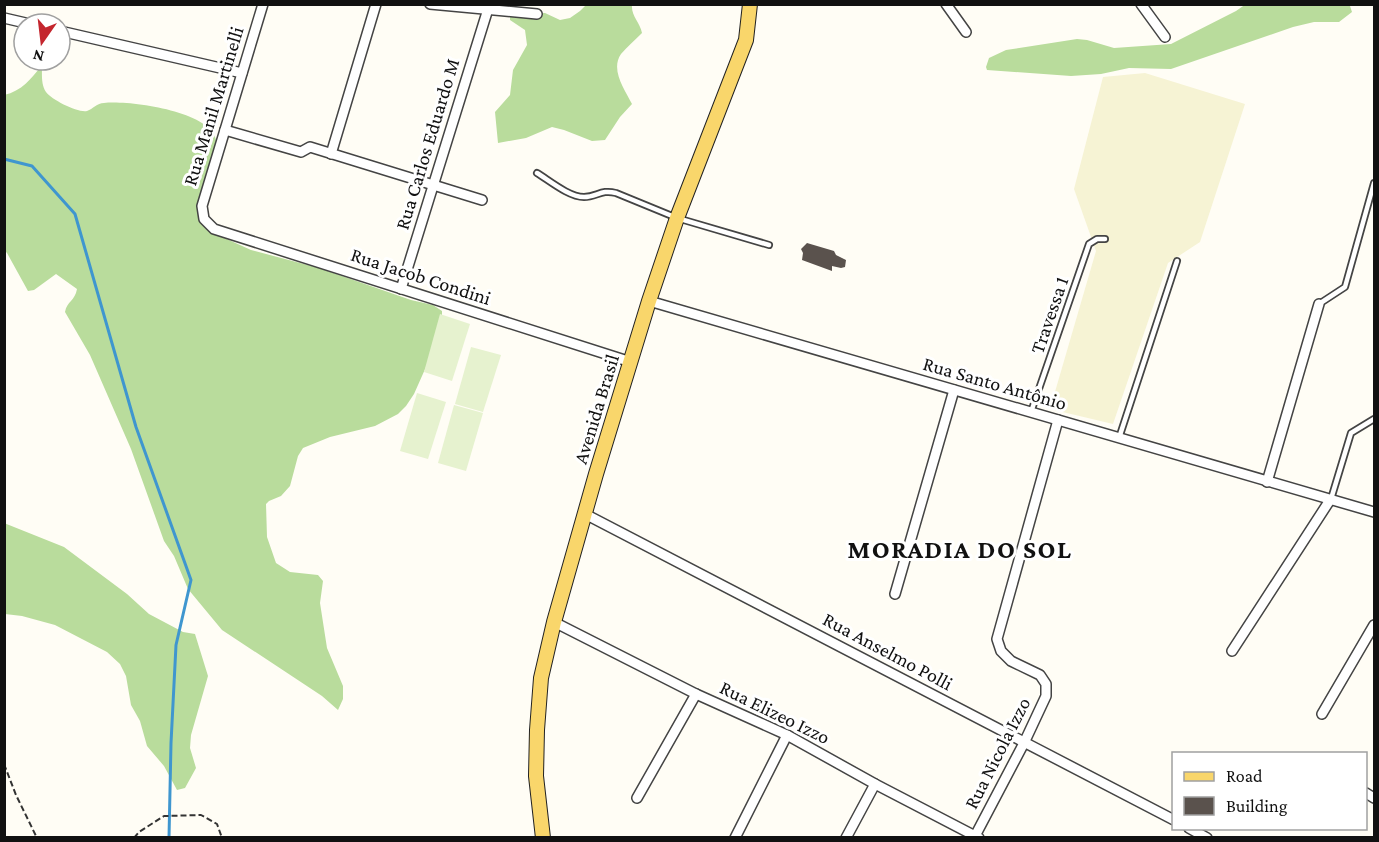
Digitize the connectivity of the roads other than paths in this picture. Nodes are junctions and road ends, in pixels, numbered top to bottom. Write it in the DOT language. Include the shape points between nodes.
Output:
graph roads {
  1 [pos="263,4"];
  2 [pos="376,4"];
  3 [pos="430,4"];
  4 [pos="750,4"];
  5 [pos="946,4"];
  6 [pos="1141,4"];
  7 [pos="488,9"];
  8 [pos="537,14"];
  9 [pos="966,32"];
  10 [pos="72,34"];
  11 [pos="1165,37"];
  12 [pos="242,73"];
  13 [pos="225,130"];
  14 [pos="331,154"];
  15 [pos="537,173"];
  16 [pos="1374,183"];
  17 [pos="433,184"];
  18 [pos="482,200"];
  19 [pos="677,218"];
  20 [pos="204,219"];
  21 [pos="1104,239"];
  22 [pos="769,244"];
  23 [pos="1177,261"];
  24 [pos="401,289"];
  25 [pos="649,301"];
  26 [pos="1319,304"];
  27 [pos="630,362"];
  28 [pos="954,390"];
  29 [pos="1031,412"];
  30 [pos="1374,419"];
  31 [pos="1058,420"];
  32 [pos="1119,438"];
  33 [pos="1267,482"];
  34 [pos="1330,500"];
  35 [pos="1374,512"];
  36 [pos="585,514"];
  37 [pos="895,594"];
  38 [pos="554,622"];
  39 [pos="1374,625"];
  40 [pos="1232,651"];
  41 [pos="696,694"];
  42 [pos="1322,714"];
  43 [pos="787,735"];
  44 [pos="1024,743"];
  45 [pos="875,784"];
  46 [pos="637,798"];
  47 [pos="1172,819"];
  48 [pos="1193,830"];
  49 [pos="543,837"];
  50 [pos="735,837"];
  51 [pos="846,837"];
  52 [pos="976,837"];
  53 [pos="1207,837"];
  1 -- 12 [label="street, Rua Manil Martinelli"];
  2 -- 14 [label="street"];
  3 -- 7 [label="street"];
  4 -- 19 [label="main road, Avenida Brasil" via="746,40"];
  5 -- 9 [label="street"];
  6 -- 11 [label="street"];
  7 -- 8 [label="street"];
  7 -- 17 [label="street, Rua Carlos Eduardo M"];
  10 -- 12 [label="street"];
  12 -- 13 [label="street, Rua Manil Martinelli"];
  13 -- 14 [label="street" via="301,152 310,147"];
  13 -- 20 [label="street, Rua Manil Martinelli" via="202,206"];
  14 -- 17 [label="street"];
  15 -- 19 [label="lane" via="572,195 584,197 608,191"];
  16 -- 26 [label="lane" via="1345,287"];
  17 -- 18 [label="street"];
  17 -- 24 [label="street, Rua Carlos Eduardo M"];
  19 -- 22 [label="lane"];
  19 -- 25 [label="main road, Avenida Brasil"];
  20 -- 24 [label="street, Rua Jacob Condini" via="214,229"];
  21 -- 29 [label="lane, Travessa 1" via="1089,244"];
  23 -- 32 [label="lane"];
  24 -- 27 [label="street, Rua Jacob Condini"];
  25 -- 27 [label="main road, Avenida Brasil"];
  25 -- 28 [label="street, Rua Santo Antônio"];
  26 -- 33 [label="street"];
  27 -- 36 [label="main road, Avenida Brasil"];
  28 -- 29 [label="street, Rua Santo Antônio"];
  28 -- 37 [label="street"];
  29 -- 31 [label="street, Rua Santo Antônio"];
  30 -- 34 [label="lane" via="1351,433"];
  31 -- 32 [label="street, Rua Santo Antônio"];
  31 -- 44 [label="street, Rua Nicola Izzo" via="997,639 1001,651 1011,661 1040,675 1046,684 1046,696"];
  32 -- 33 [label="street, Rua Santo Antônio"];
  33 -- 34 [label="street, Rua Santo Antônio"];
  34 -- 35 [label="street, Rua Santo Antônio"];
  34 -- 40 [label="street"];
  36 -- 38 [label="main road, Avenida Brasil"];
  36 -- 44 [label="street, Rua Anselmo Polli"];
  38 -- 41 [label="street, Rua Elizeo Izzo"];
  38 -- 49 [label="main road, Avenida Brasil" via="541,678 537,730 536,776"];
  39 -- 42 [label="street"];
  41 -- 43 [label="street, Rua Elizeo Izzo"];
  41 -- 46 [label="street"];
  43 -- 45 [label="street, Rua Elizeo Izzo"];
  43 -- 50 [label="street"];
  44 -- 47 [label="street, Rua Anselmo Polli"];
  44 -- 52 [label="street, Rua Nicola Izzo"];
  45 -- 51 [label="street"];
  45 -- 52 [label="street, Rua Elizeo Izzo"];
  48 -- 53 [label="street"];
}
